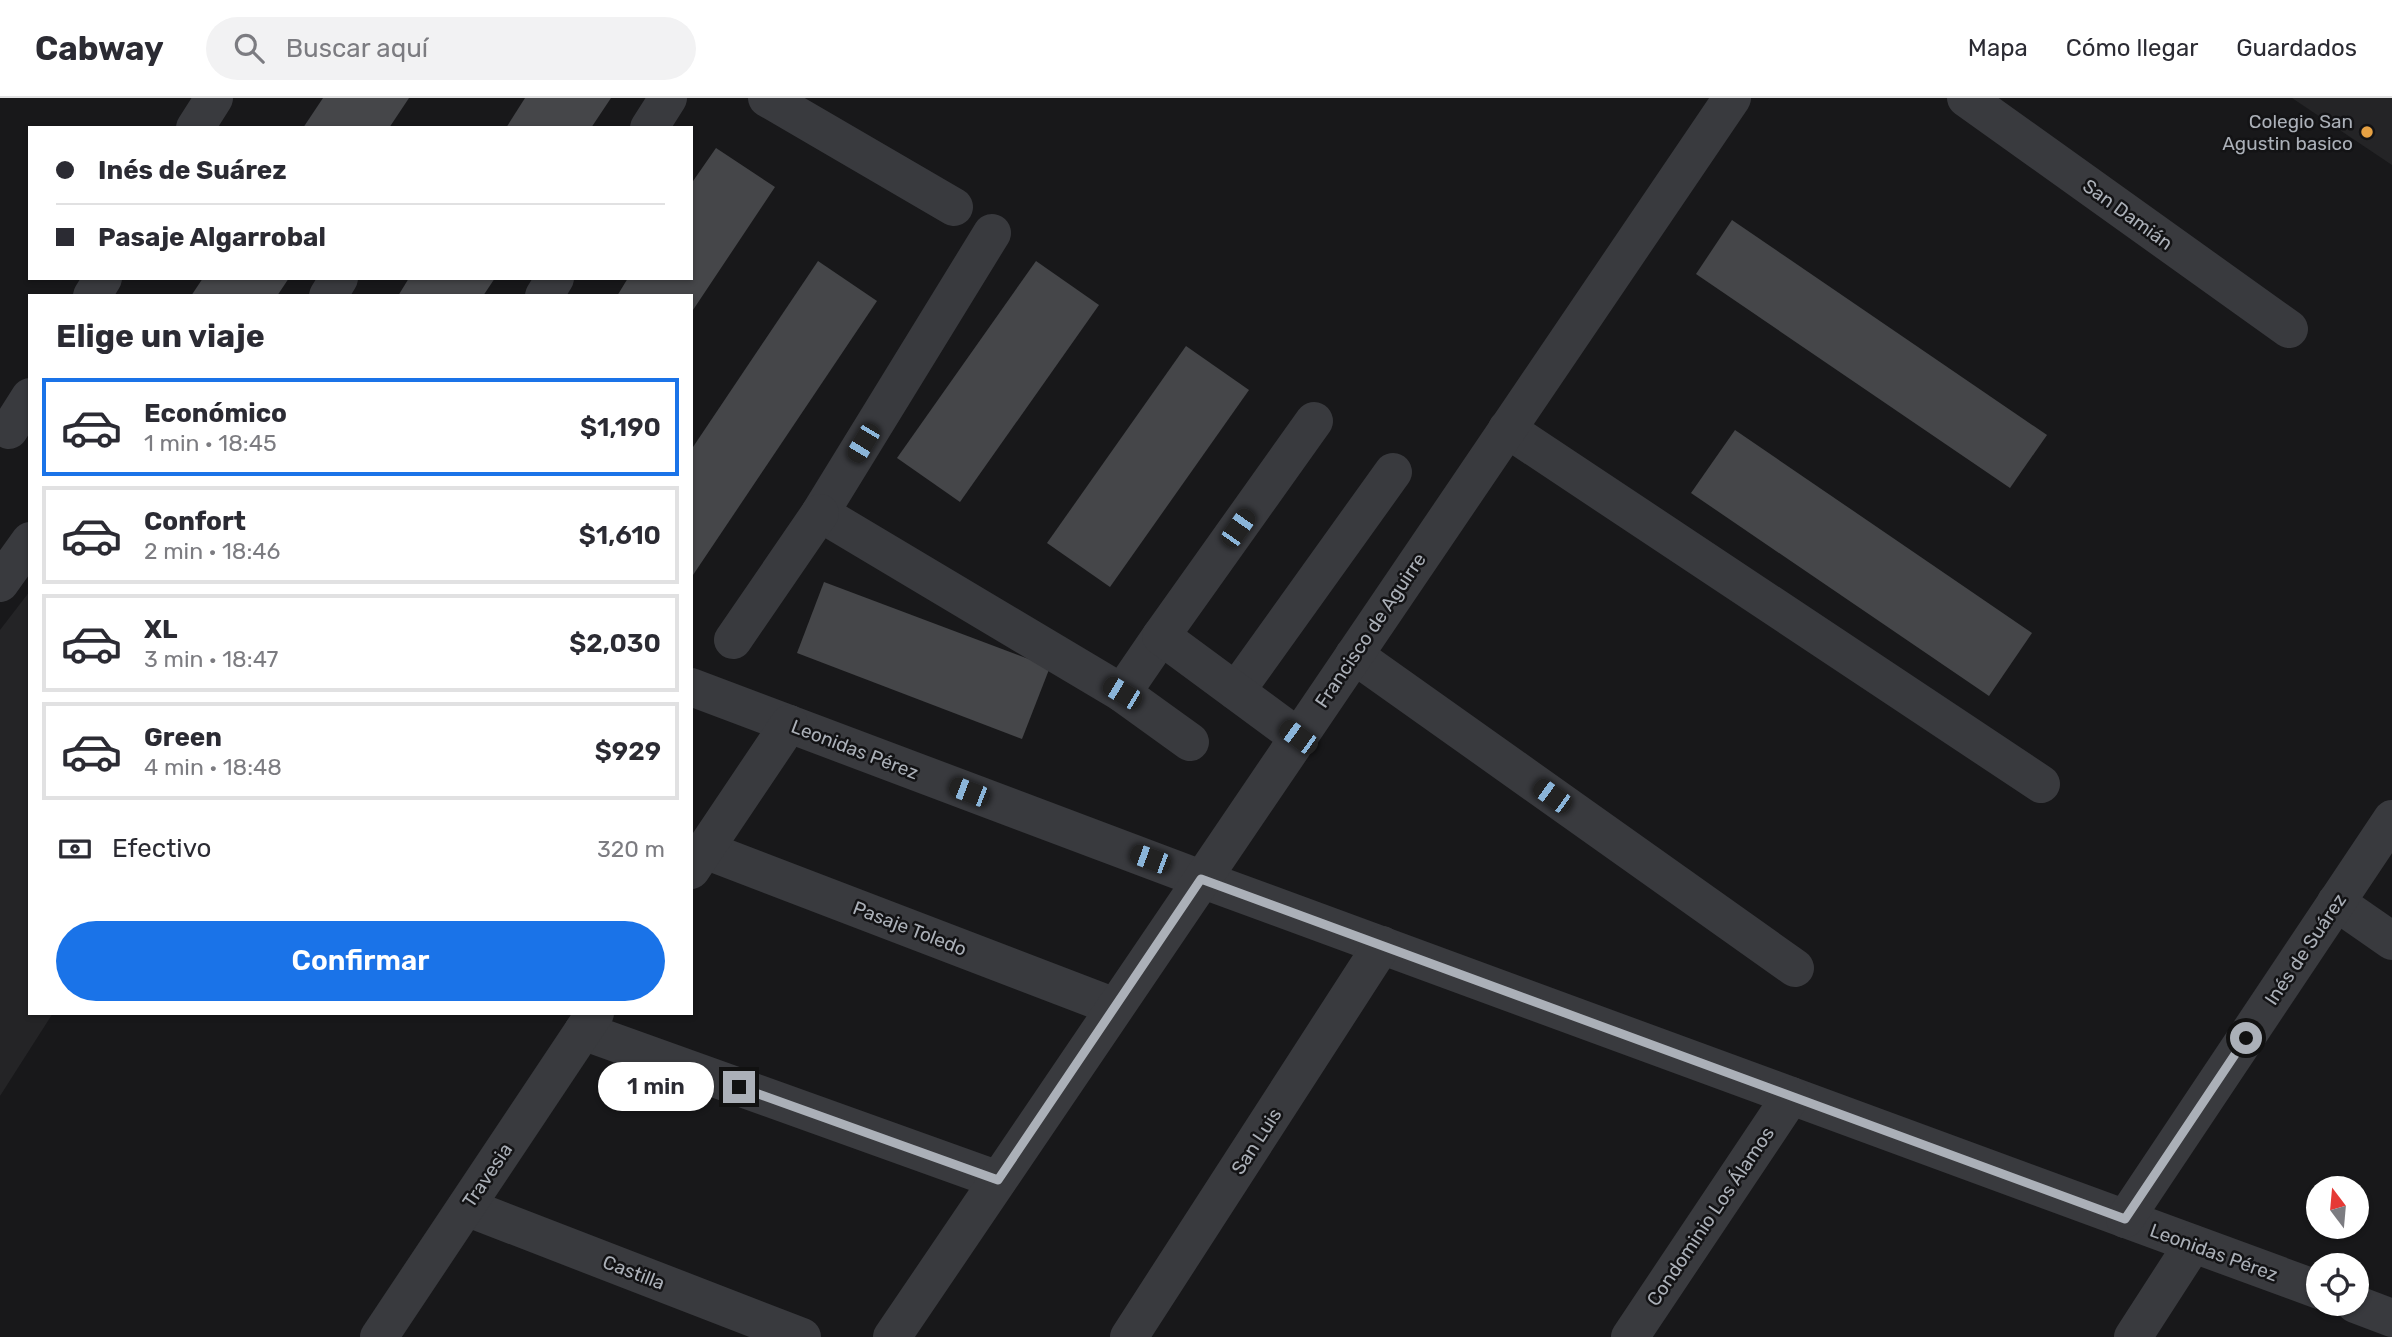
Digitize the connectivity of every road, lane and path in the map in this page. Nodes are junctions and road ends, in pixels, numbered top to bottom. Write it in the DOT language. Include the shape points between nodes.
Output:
graph roads {
  1 [pos="214,98"];
  2 [pos="668,98"];
  3 [pos="767,98"];
  4 [pos="1731,98"];
  5 [pos="1966,98"];
  6 [pos="196,126"];
  7 [pos="650,126"];
  8 [pos="954,207"];
  9 [pos="992,233"];
  10 [pos="2289,329"];
  11 [pos="28,401"];
  12 [pos="1314,421"];
  13 [pos="1507,429"];
  14 [pos="13,431"];
  15 [pos="1393,472"];
  16 [pos="820,513"];
  17 [pos="28,544"];
  18 [pos="2,578"];
  19 [pos="1161,636"];
  20 [pos="733,640"];
  21 [pos="1354,655"];
  22 [pos="693,688"];
  23 [pos="1236,691"];
  24 [pos="1122,693"];
  25 [pos="789,724"];
  26 [pos="1298,737"];
  27 [pos="1190,742"];
  28 [pos="2041,785"];
  29 [pos="2392,819"];
  30 [pos="698,860"];
  31 [pos="1201,879"];
  32 [pos="2336,902"];
  33 [pos="2392,941"];
  34 [pos="1382,945"];
  35 [pos="1795,968"];
  36 [pos="1115,1007"];
  37 [pos="589,1022"];
  38 [pos="1791,1096"];
  39 [pos="998,1180"];
  40 [pos="466,1207"];
  41 [pos="2125,1219"];
  42 [pos="2193,1244"];
  43 [pos="2306,1285"];
  44 [pos="2369,1309"];
  45 [pos="2392,1318"];
  46 [pos="379,1337"];
  47 [pos="802,1337"];
  48 [pos="892,1337"];
  49 [pos="1129,1337"];
  50 [pos="1630,1337"];
  51 [pos="2133,1337"];
  1 -- 6 [label="street"];
  2 -- 7 [label="street"];
  3 -- 8 [label="street"];
  4 -- 13 [label="street, Francisco de Aguirre"];
  5 -- 10 [label="street, San Damián"];
  9 -- 16 [label="street"];
  11 -- 14 [label="street"];
  12 -- 19 [label="street"];
  13 -- 21 [label="street, Francisco de Aguirre"];
  13 -- 28 [label="street"];
  15 -- 23 [label="street"];
  16 -- 20 [label="street"];
  16 -- 24 [label="street"];
  17 -- 18 [label="street"];
  19 -- 23 [label="street"];
  19 -- 24 [label="street"];
  21 -- 26 [label="street, Francisco de Aguirre"];
  21 -- 35 [label="street"];
  22 -- 25 [label="street, Leonidas Pérez"];
  23 -- 26 [label="street"];
  24 -- 27 [label="street"];
  25 -- 30 [label="street"];
  25 -- 31 [label="street, Leonidas Pérez"];
  26 -- 31 [label="street, Francisco de Aguirre"];
  29 -- 32 [label="street, Inés de Suárez"];
  30 -- 36 [label="street, Pasaje Toledo"];
  31 -- 34 [label="street, Leonidas Pérez"];
  31 -- 36 [label="street, Francisco de Aguirre"];
  32 -- 33 [label="street"];
  32 -- 41 [label="street, Inés de Suárez"];
  34 -- 38 [label="street, Leonidas Pérez"];
  34 -- 49 [label="street, San Luis"];
  36 -- 39 [label="street, Francisco de Aguirre"];
  37 -- 39 [label="street"];
  37 -- 40 [label="street, Travesia"];
  38 -- 41 [label="street, Leonidas Pérez"];
  38 -- 50 [label="street, Condominio Los Álamos"];
  39 -- 48 [label="street, Francisco de Aguirre"];
  40 -- 46 [label="street, Travesia"];
  40 -- 47 [label="street, Castilla"];
  41 -- 42 [label="street, Leonidas Pérez"];
  42 -- 43 [label="street, Leonidas Pérez"];
  42 -- 51 [label="street"];
  44 -- 45 [label="street"];
}
